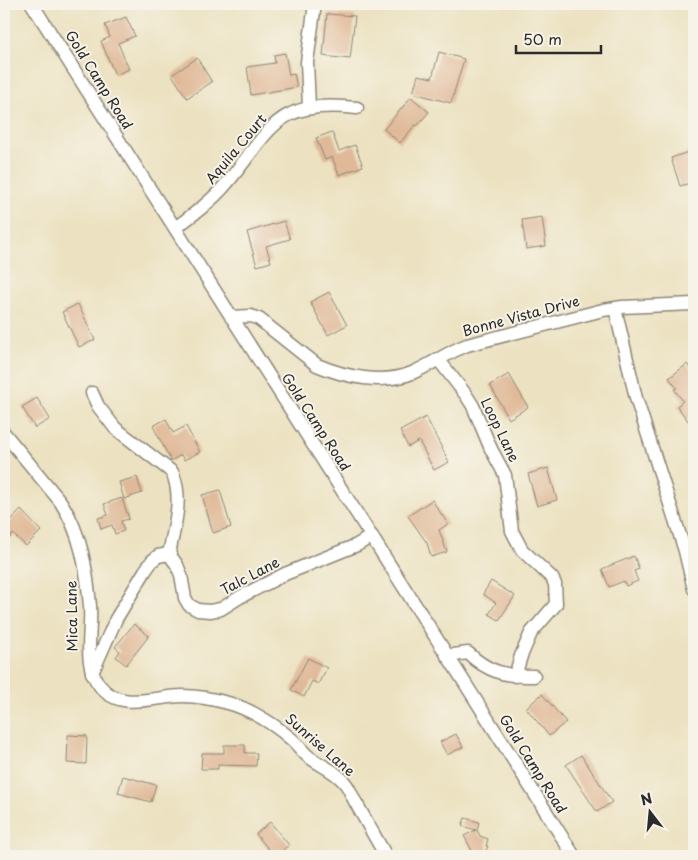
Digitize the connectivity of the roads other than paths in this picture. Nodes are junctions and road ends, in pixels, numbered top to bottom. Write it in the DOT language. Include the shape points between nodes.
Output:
graph roads {
  1 [pos="32,4"];
  2 [pos="315,4"];
  3 [pos="309,107"];
  4 [pos="357,108"];
  5 [pos="175,228"];
  6 [pos="694,304"];
  7 [pos="615,308"];
  8 [pos="231,317"];
  9 [pos="438,359"];
  10 [pos="92,393"];
  11 [pos="4,433"];
  12 [pos="372,536"];
  13 [pos="169,554"];
  14 [pos="694,589"];
  15 [pos="446,656"];
  16 [pos="92,673"];
  17 [pos="515,676"];
  18 [pos="534,676"];
  19 [pos="386,856"];
  20 [pos="574,856"];
  1 -- 5 [label="street, Gold Camp Road"];
  2 -- 3 [label="street" via="307,62"];
  3 -- 4 [label="street, Aquila Court"];
  3 -- 5 [label="street, Aquila Court" via="273,126 212,200"];
  5 -- 8 [label="street, Gold Camp Road"];
  6 -- 7 [label="street, Bonne Vista Drive"];
  7 -- 9 [label="street, Bonne Vista Drive" via="467,345"];
  7 -- 14 [label="street" via="636,398"];
  8 -- 9 [label="street, Bonne Vista Drive" via="259,319 317,365 355,376 376,379 401,377"];
  8 -- 12 [label="street, Gold Camp Road"];
  9 -- 17 [label="street, Loop Lane" via="466,395 505,474 512,531 517,542 555,584 556,604 531,633"];
  10 -- 13 [label="street" via="115,428 164,464 174,476 178,494 177,514"];
  11 -- 16 [label="street, Mica Lane" via="68,512 76,532 87,576 88,659"];
  12 -- 13 [label="street, Talc Lane" via="278,577 221,609 210,611 189,605 177,565"];
  12 -- 15 [label="street, Gold Camp Road"];
  13 -- 16 [label="street" via="158,556 145,571 116,619"];
  15 -- 17 [label="street" via="468,653 488,668"];
  15 -- 20 [label="street, Gold Camp Road"];
  16 -- 19 [label="street, Sunrise Lane" via="101,688 119,699 183,696 230,704 272,722 308,756 327,766 345,783"];
  17 -- 18 [label="street"];
}
